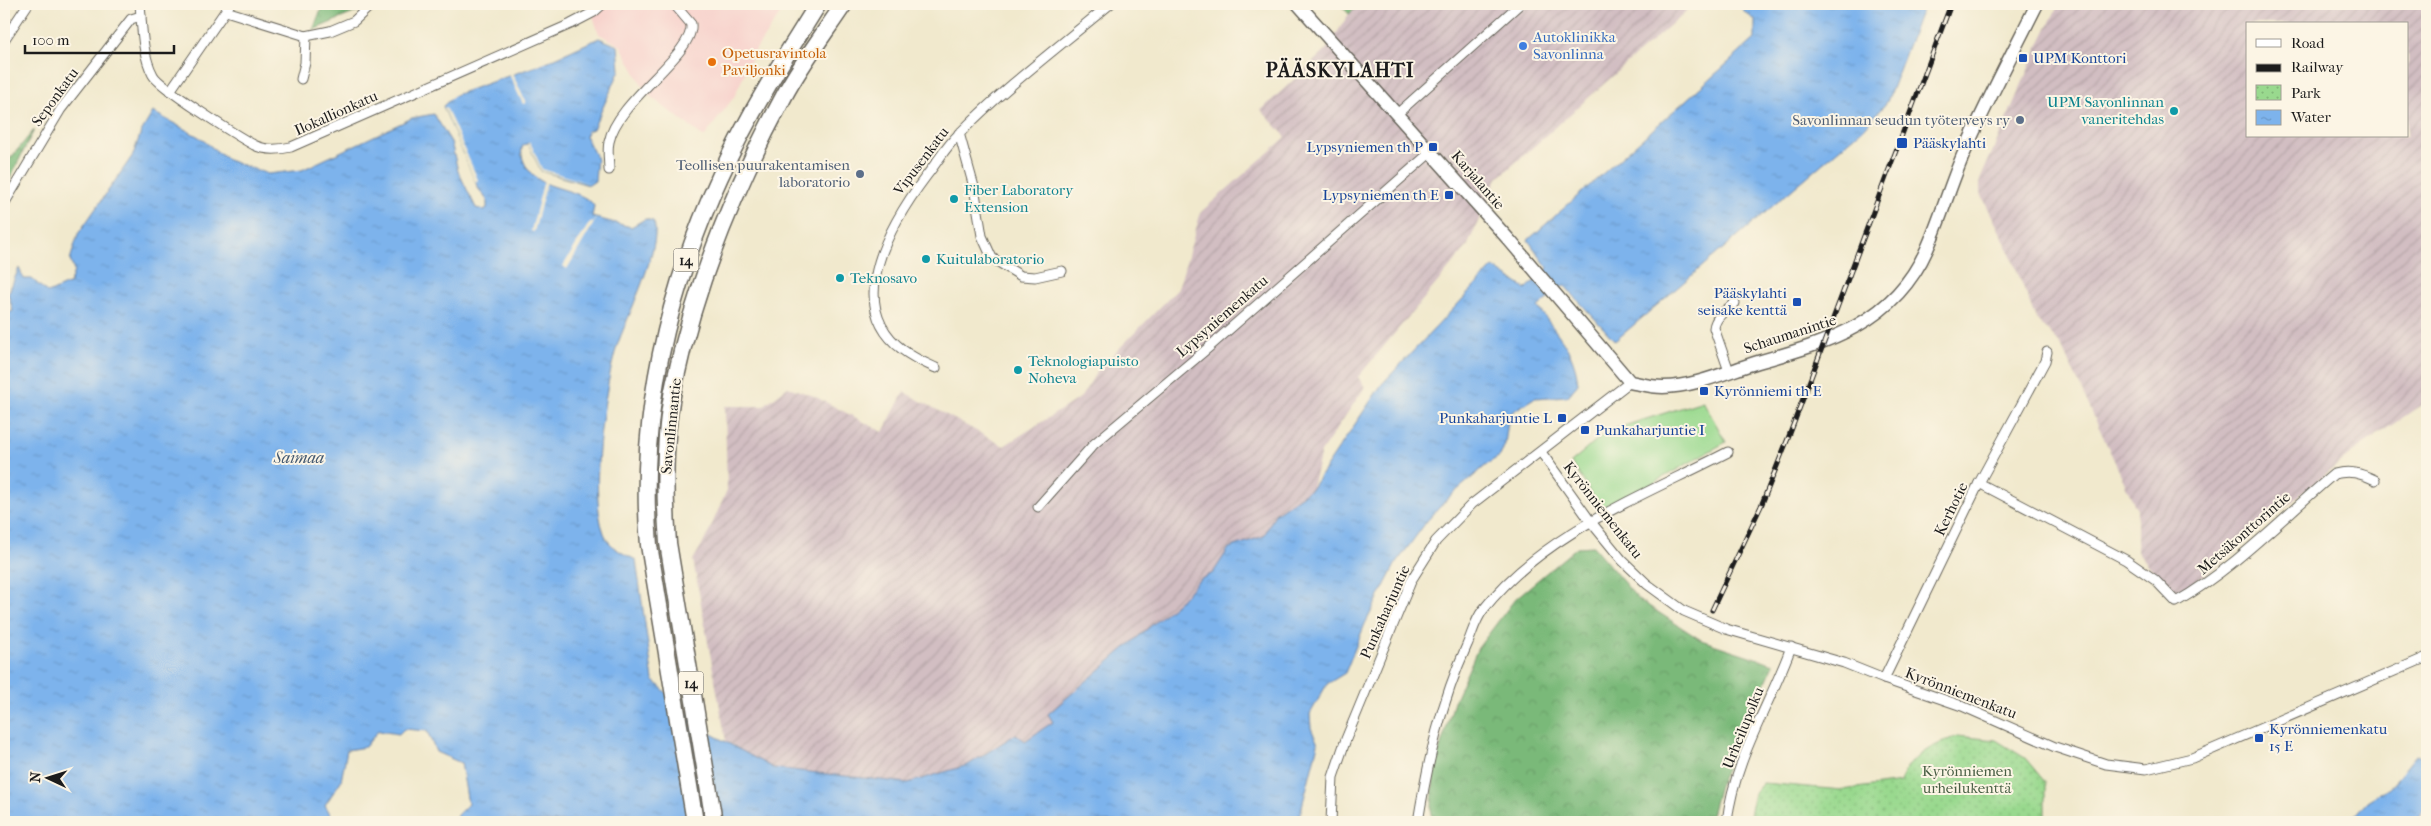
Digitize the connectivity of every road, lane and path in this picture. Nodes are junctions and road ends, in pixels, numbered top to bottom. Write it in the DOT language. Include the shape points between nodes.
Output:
graph roads {
  1 [pos="28,4"];
  2 [pos="140,4"];
  3 [pos="603,4"];
  4 [pos="674,4"];
  5 [pos="818,4"];
  6 [pos="844,4"];
  7 [pos="1110,4"];
  8 [pos="1298,4"];
  9 [pos="1520,4"];
  10 [pos="2037,4"];
  11 [pos="228,7"];
  12 [pos="370,7"];
  13 [pos="141,16"];
  14 [pos="306,36"];
  15 [pos="4,40"];
  16 [pos="301,79"];
  17 [pos="170,91"];
  18 [pos="1397,114"];
  19 [pos="959,133"];
  20 [pos="1431,152"];
  21 [pos="609,170"];
  22 [pos="4,204"];
  23 [pos="1062,271"];
  24 [pos="1735,303"];
  25 [pos="2047,352"];
  26 [pos="936,368"];
  27 [pos="1729,371"];
  28 [pos="1630,382"];
  29 [pos="1541,452"];
  30 [pos="1728,452"];
  31 [pos="2375,480"];
  32 [pos="1979,483"];
  33 [pos="1038,507"];
  34 [pos="1591,522"];
  35 [pos="1792,647"];
  36 [pos="2427,657"];
  37 [pos="1884,679"];
  38 [pos="695,822"];
  39 [pos="714,822"];
  40 [pos="1331,822"];
  41 [pos="1418,822"];
  42 [pos="1727,822"];
  1 -- 15 [label="street"];
  2 -- 13 [label="street, Ilokallionkatu"];
  3 -- 17 [label="street, Ilokallionkatu" via="571,24 291,148 273,150 255,145"];
  4 -- 21 [label="street" via="691,24 690,36 620,117 609,142"];
  5 -- 38 [label="highway, Savonlinnantie / 14" via="766,89 727,164 689,252 672,304 655,380 647,436 645,502 649,545"];
  6 -- 39 [label="highway, Savonlinnantie / 14" via="784,94 746,174 706,271 674,382 665,499 668,543"];
  7 -- 19 [label="street, Vipusenkatu"];
  8 -- 18 [label="street, Karjalantie"];
  9 -- 18 [label="street"];
  10 -- 27 [label="street, Schaumanintie" via="1963,156 1926,250 1907,283 1860,326 1837,337"];
  11 -- 14 [label="street"];
  11 -- 17 [label="street"];
  12 -- 14 [label="street" via="354,21"];
  13 -- 17 [label="street, Ilokallionkatu" via="147,60 153,77"];
  13 -- 22 [label="street, Seponkatu" via="131,19 61,109"];
  14 -- 16 [label="street"];
  18 -- 20 [label="street, Karjalantie"];
  19 -- 23 [label="street" via="974,187 982,236 992,258 1021,276 1034,277"];
  19 -- 26 [label="street, Vipusenkatu" via="894,223 879,258 874,285 878,316 891,339 902,350"];
  20 -- 28 [label="street, Karjalantie"];
  20 -- 33 [label="street, Lypsyniemenkatu" via="1094,444"];
  24 -- 27 [label="street" via="1714,323"];
  25 -- 32 [label="street, Kerhotie"];
  27 -- 28 [label="street, Schaumanintie" via="1680,386"];
  28 -- 29 [label="street, Punkaharjuntie"];
  29 -- 34 [label="street, Kyrönniemenkatu"];
  29 -- 40 [label="street, Punkaharjuntie" via="1472,504 1436,541 1412,579 1333,777"];
  30 -- 34 [label="street"];
  31 -- 32 [label="street, Metsäkonttorintie" via="2347,470 2334,474 2244,554 2205,585 2176,602 2156,580 2126,560"];
  32 -- 37 [label="street, Kerhotie"];
  34 -- 35 [label="street, Kyrönniemenkatu" via="1647,584 1684,611 1726,629"];
  34 -- 41 [label="street" via="1527,563 1482,612 1452,678 1427,765"];
  35 -- 37 [label="street, Kyrönniemenkatu"];
  35 -- 42 [label="street, Urheilupolku" via="1742,758"];
  36 -- 37 [label="street, Kyrönniemenkatu" via="2192,758 2146,768 2123,768 2085,759 1962,706"];
}
